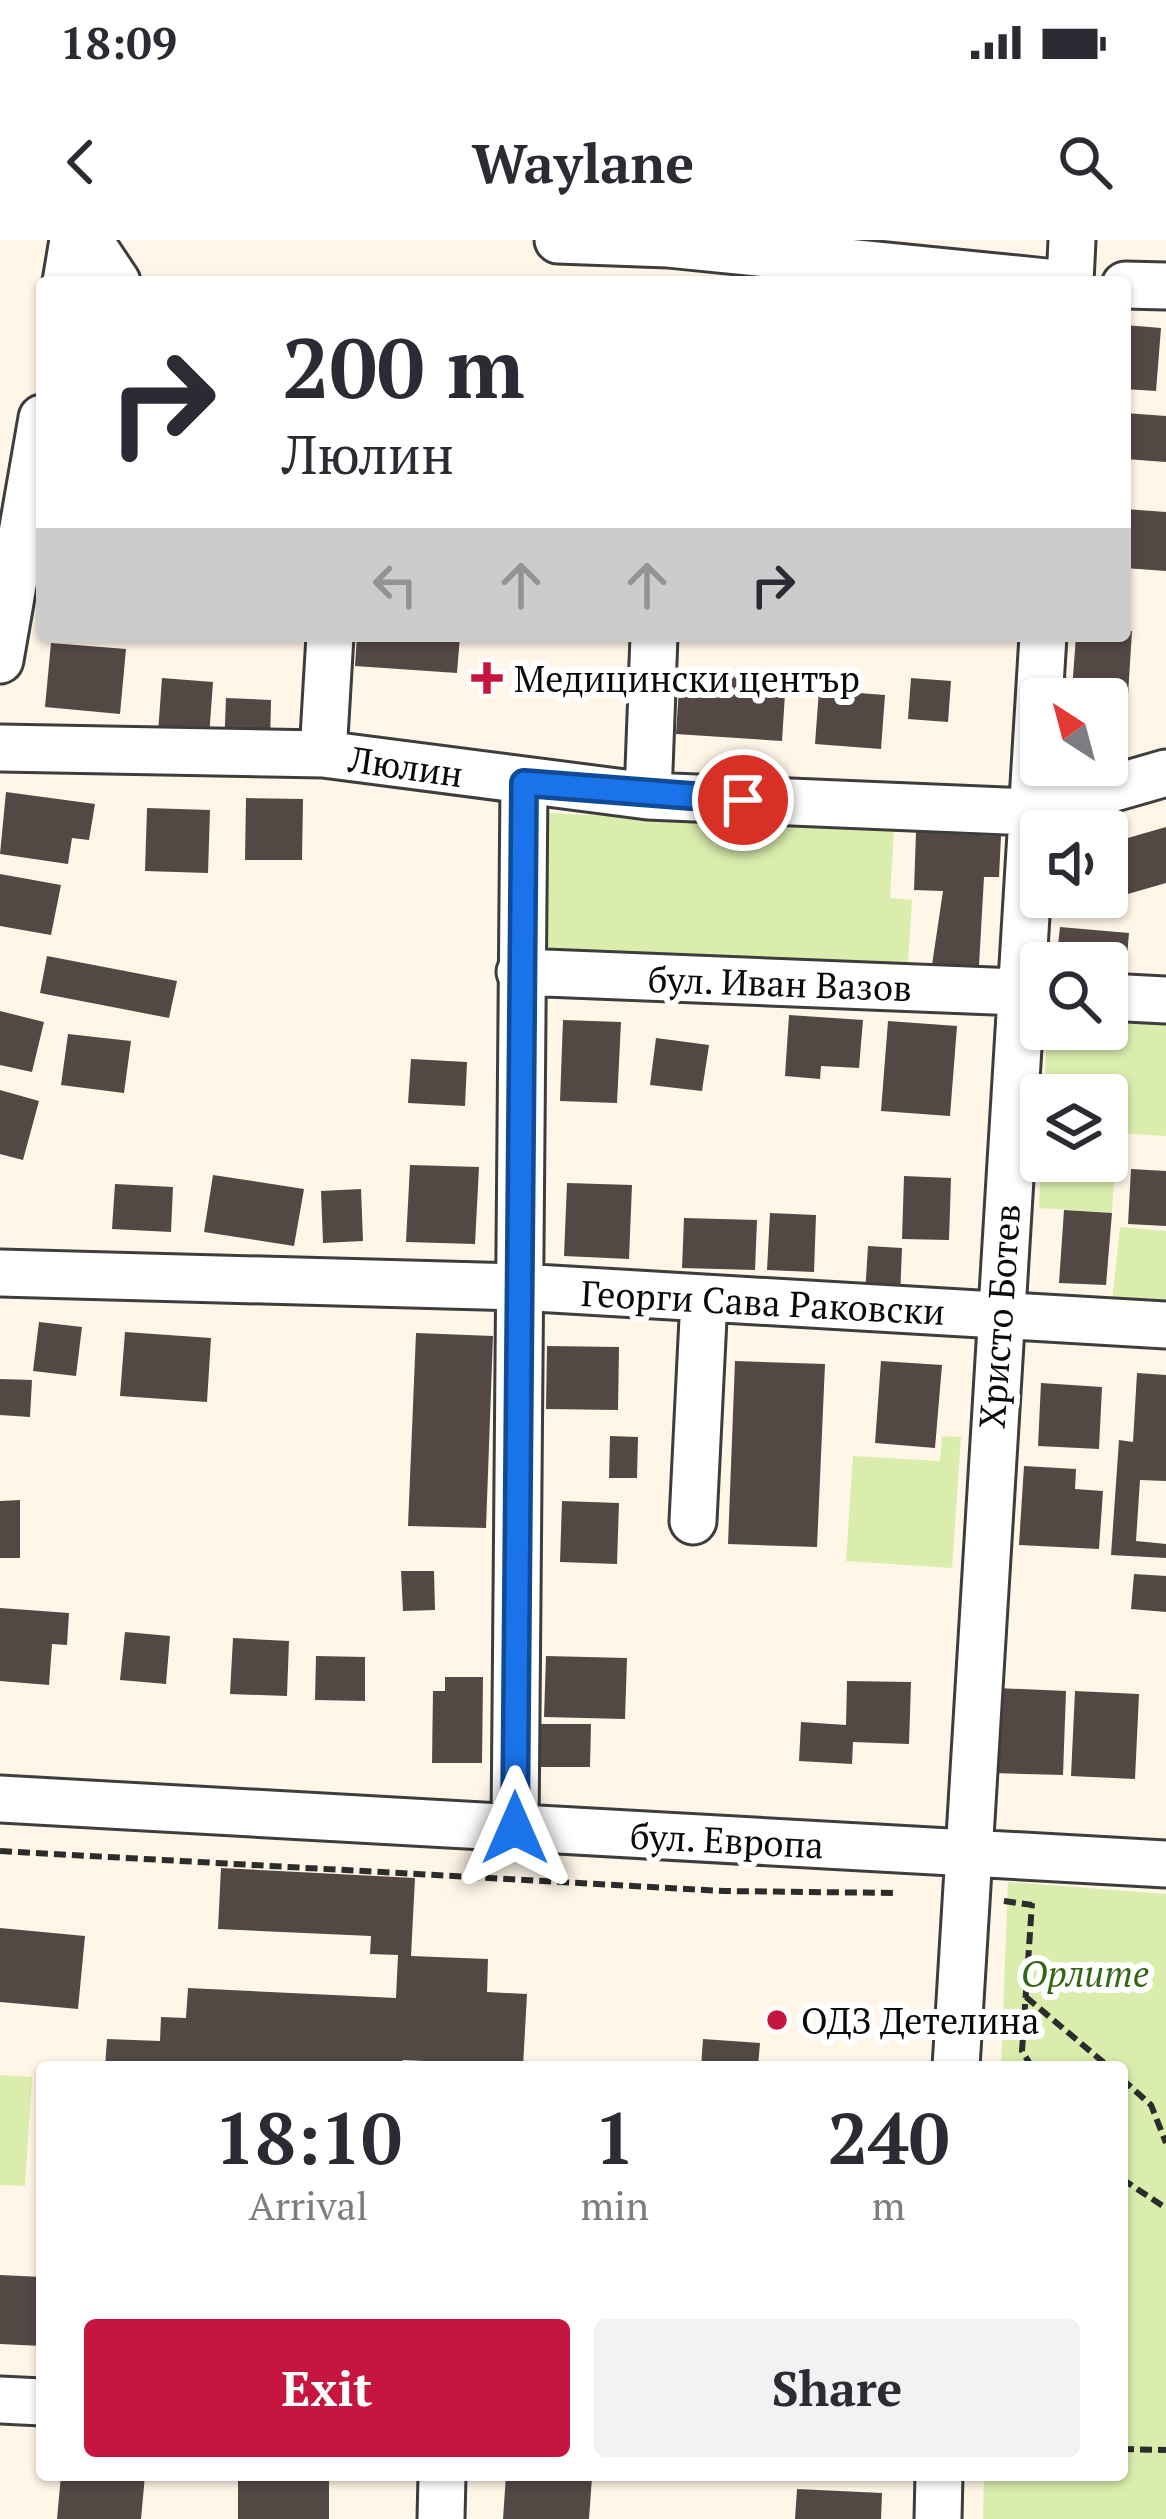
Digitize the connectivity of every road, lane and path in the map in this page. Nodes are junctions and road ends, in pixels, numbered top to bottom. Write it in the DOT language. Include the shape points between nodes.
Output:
graph roads {
  1 [pos="73,240"];
  2 [pos="89,240"];
  3 [pos="558,240"];
  4 [pos="1072,240"];
  5 [pos="667,263"];
  6 [pos="66,276"];
  7 [pos="113,276"];
  8 [pos="926,276"];
  9 [pos="1070,276"];
  10 [pos="1131,285"];
  11 [pos="1166,286"];
  12 [pos="36,453"];
  13 [pos="330,642"];
  14 [pos="653,642"];
  15 [pos="1043,642"];
  16 [pos="0,660"];
  17 [pos="0,748"];
  18 [pos="323,754"];
  19 [pos="1166,773"];
  20 [pos="524,783"];
  21 [pos="648,796"];
  22 [pos="1030,810"];
  23 [pos="1037,810"];
  24 [pos="1020,812"];
  25 [pos="520,972"];
  26 [pos="1020,992"];
  27 [pos="1128,998"];
  28 [pos="1166,1000"];
  29 [pos="1024,1050"];
  30 [pos="0,1273"];
  31 [pos="518,1287"];
  32 [pos="704,1298"];
  33 [pos="999,1316"];
  34 [pos="1166,1325"];
  35 [pos="693,1521"];
  36 [pos="0,1799"];
  37 [pos="515,1828"];
  38 [pos="0,1851"];
  39 [pos="1035,1857"];
  40 [pos="1166,1864"];
  41 [pos="964,1874"];
  42 [pos="1032,1905"];
  43 [pos="1026,1996"];
  44 [pos="956,2061"];
  45 [pos="1028,2061"];
  46 [pos="1101,2061"];
  47 [pos="1128,2084"];
  48 [pos="1166,2143"];
  49 [pos="1128,2183"];
  50 [pos="1166,2208"];
  51 [pos="0,2400"];
  52 [pos="36,2402"];
  53 [pos="1128,2449"];
  54 [pos="1166,2450"];
  55 [pos="442,2481"];
  56 [pos="939,2481"];
  57 [pos="441,2519"];
  58 [pos="938,2519"];
  1 -- 6 [label="street"];
  2 -- 7 [label="street"];
  3 -- 5 [label="street"];
  4 -- 9 [label="street"];
  5 -- 8 [label="street"];
  10 -- 11 [label="street"];
  12 -- 16 [label="street"];
  13 -- 18 [label="street"];
  14 -- 21 [label="street"];
  15 -- 22 [label="street, Христо Ботев"];
  17 -- 18 [label="street, Люлин"];
  18 -- 20 [label="street, Люлин"];
  19 -- 23 [label="street, Люлин"];
  20 -- 21 [label="street, Люлин"];
  20 -- 25 [label="street"];
  21 -- 24 [label="street, Люлин"];
  25 -- 26 [label="street, бул. Иван Вазов"];
  25 -- 31 [label="street"];
  27 -- 28 [label="street"];
  29 -- 33 [label="street, Христо Ботев"];
  30 -- 31 [label="street, Георги Сава Раковски"];
  31 -- 32 [label="street, Георги Сава Раковски"];
  31 -- 37 [label="street"];
  32 -- 33 [label="street, Георги Сава Раковски"];
  32 -- 35 [label="street"];
  33 -- 34 [label="street, Георги Сава Раковски"];
  33 -- 41 [label="street, Христо Ботев"];
  36 -- 37 [label="street, бул. Европа"];
  37 -- 41 [label="street, бул. Европа"];
  38 -- 41 [label="path" via="724,1891"];
  39 -- 40 [label="street, бул. Европа"];
  39 -- 41 [label="street, бул. Европа"];
  39 -- 42 [label="path"];
  41 -- 42 [label="path"];
  41 -- 44 [label="street, Христо Ботев"];
  42 -- 43 [label="path"];
  43 -- 45 [label="path"];
  43 -- 46 [label="path"];
  47 -- 48 [label="path" via="1151,2105"];
  49 -- 50 [label="path"];
  51 -- 52 [label="street"];
  53 -- 54 [label="path"];
  55 -- 57 [label="street"];
  56 -- 58 [label="street"];
}
